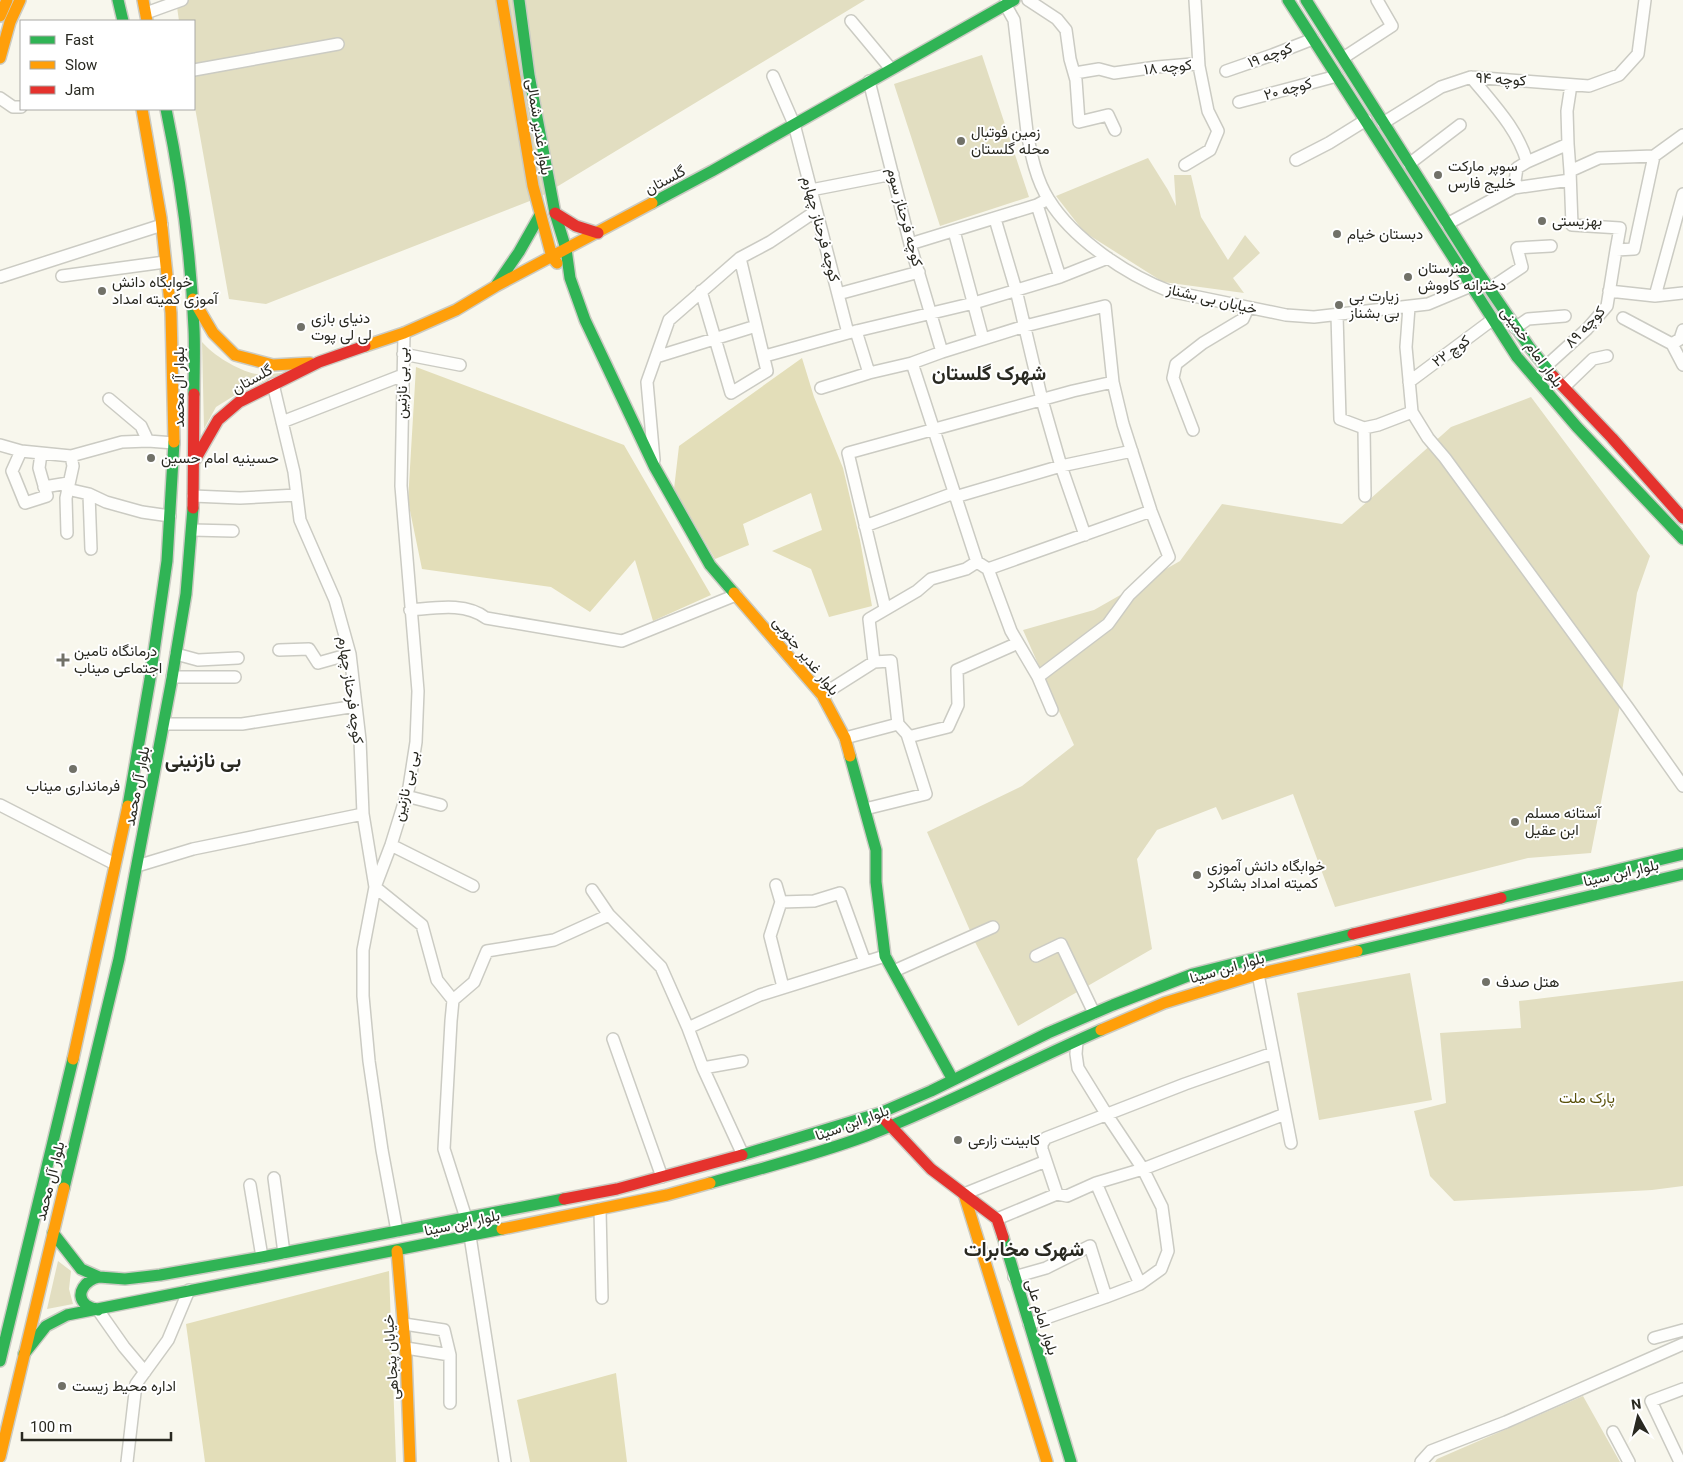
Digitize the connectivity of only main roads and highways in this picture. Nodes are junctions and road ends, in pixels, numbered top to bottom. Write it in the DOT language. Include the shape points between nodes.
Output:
graph roads {
  1 [pos="7,0"];
  2 [pos="20,0"];
  3 [pos="118,0"];
  4 [pos="143,0"];
  5 [pos="502,0"];
  6 [pos="519,0"];
  7 [pos="1288,0"];
  8 [pos="1306,0"];
  9 [pos="1008,1"];
  10 [pos="0,13"];
  11 [pos="147,17"];
  12 [pos="123,20"];
  13 [pos="0,58"];
  14 [pos="142,110"];
  15 [pos="166,110"];
  16 [pos="1383,123"];
  17 [pos="1373,132"];
  18 [pos="174,147"];
  19 [pos="150,151"];
  20 [pos="555,213"];
  21 [pos="540,215"];
  22 [pos="598,233"];
  23 [pos="566,249"];
  24 [pos="552,257"];
  25 [pos="570,278"];
  26 [pos="496,286"];
  27 [pos="191,296"];
  28 [pos="319,362"];
  29 [pos="1626,454"];
  30 [pos="194,461"];
  31 [pos="1614,466"];
  32 [pos="1683,518"];
  33 [pos="1683,539"];
  34 [pos="167,561"];
  35 [pos="188,568"];
  36 [pos="1683,854"];
  37 [pos="1683,874"];
  38 [pos="83,1011"];
  39 [pos="105,1018"];
  40 [pos="953,1080"];
  41 [pos="880,1113"];
  42 [pos="890,1126"];
  43 [pos="964,1194"];
  44 [pos="53,1233"];
  45 [pos="396,1251"];
  46 [pos="99,1277"];
  47 [pos="98,1310"];
  48 [pos="5,1315"];
  49 [pos="24,1354"];
  50 [pos="0,1361"];
  51 [pos="0,1457"];
  52 [pos="410,1462"];
  53 [pos="1047,1462"];
  54 [pos="1071,1462"];
  1 -- 10 [label="main road"];
  2 -- 13 [label="main road"];
  3 -- 12 [label="main road"];
  4 -- 11 [label="main road"];
  5 -- 21 [label="main road, بلوار غدیر شمالی"];
  6 -- 20 [label="main road, بلوار غدیر شمالی" via="529,75"];
  7 -- 17 [label="main road, بلوار امام خمینی"];
  8 -- 16 [label="main road, بلوار امام خمینی"];
  9 -- 22 [label="main road, گلستان"];
  14 -- 19 [label="main road, بلوار آل محمد"];
  15 -- 18 [label="main road, بلوار آل محمد"];
  16 -- 17 [label="main road"];
  16 -- 29 [label="main road, بلوار امام خمینی" via="1515,328 1545,367"];
  17 -- 31 [label="main road, بلوار امام خمینی" via="1492,320 1538,384"];
  18 -- 19 [label="main road"];
  18 -- 27 [label="main road, بلوار آل محمد"];
  19 -- 34 [label="main road, بلوار آل محمد" via="171,313 174,443"];
  20 -- 22 [label="main road" via="576,226"];
  20 -- 23 [label="main road, بلوار غدیر شمالی"];
  21 -- 24 [label="main road, بلوار غدیر شمالی"];
  21 -- 26 [label="main road"];
  22 -- 23 [label="main road, گلستان"];
  23 -- 24 [label="main road, گلستان"];
  23 -- 25 [label="main road, بلوار غدیر جنوبی"];
  24 -- 25 [label="main road, بلوار غدیر جنوبی"];
  24 -- 26 [label="main road, گلستان"];
  25 -- 40 [label="main road, بلوار غدیر جنوبی" via="585,320 654,466 710,565 822,695 845,738 876,850 876,882 885,956"];
  26 -- 28 [label="main road, گلستان" via="456,310 404,333"];
  27 -- 28 [label="main road, گلستان" via="213,333 235,355 273,365"];
  27 -- 30 [label="main road, بلوار آل محمد"];
  28 -- 30 [label="main road, گلستان" via="239,402 218,420"];
  29 -- 31 [label="main road"];
  29 -- 32 [label="main road, بلوار امام خمینی"];
  30 -- 35 [label="main road, بلوار آل محمد"];
  31 -- 33 [label="main road, بلوار امام خمینی"];
  34 -- 35 [label="main road"];
  34 -- 38 [label="main road, بلوار آل محمد" via="130,797"];
  35 -- 39 [label="main road, بلوار آل محمد" via="164,724"];
  36 -- 40 [label="main road, بلوار ابن سینا" via="1193,974 1048,1033"];
  37 -- 42 [label="main road, بلوار ابن سینا" via="1258,974 1164,1003"];
  38 -- 39 [label="main road"];
  38 -- 48 [label="main road, بلوار آل محمد" via="65,1095"];
  39 -- 44 [label="main road, بلوار آل محمد"];
  40 -- 41 [label="main road, بلوار ابن سینا"];
  41 -- 42 [label="main road"];
  41 -- 46 [label="main road, بلوار ابن سینا" via="743,1155 617,1188 262,1258 160,1275"];
  42 -- 43 [label="main road" via="931,1169"];
  42 -- 45 [label="main road, بلوار ابن سینا" via="789,1161 667,1195"];
  43 -- 53 [label="main road"];
  43 -- 54 [label="main road, بلوار امام علی" via="997,1219"];
  44 -- 46 [label="main road, بلوار ابن سینا" via="81,1269"];
  44 -- 49 [label="main road, بلوار آل محمد"];
  45 -- 47 [label="main road, بلوار ابن سینا" via="297,1268"];
  45 -- 52 [label="main road, خیابان پنجاهی" via="406,1348"];
  46 -- 47 [label="main road" via="86,1281 81,1294 86,1305"];
  47 -- 49 [label="main road, بلوار ابن سینا" via="58,1319 41,1330"];
  48 -- 50 [label="main road, بلوار آل محمد"];
  49 -- 51 [label="main road, بلوار آل محمد"];
}
